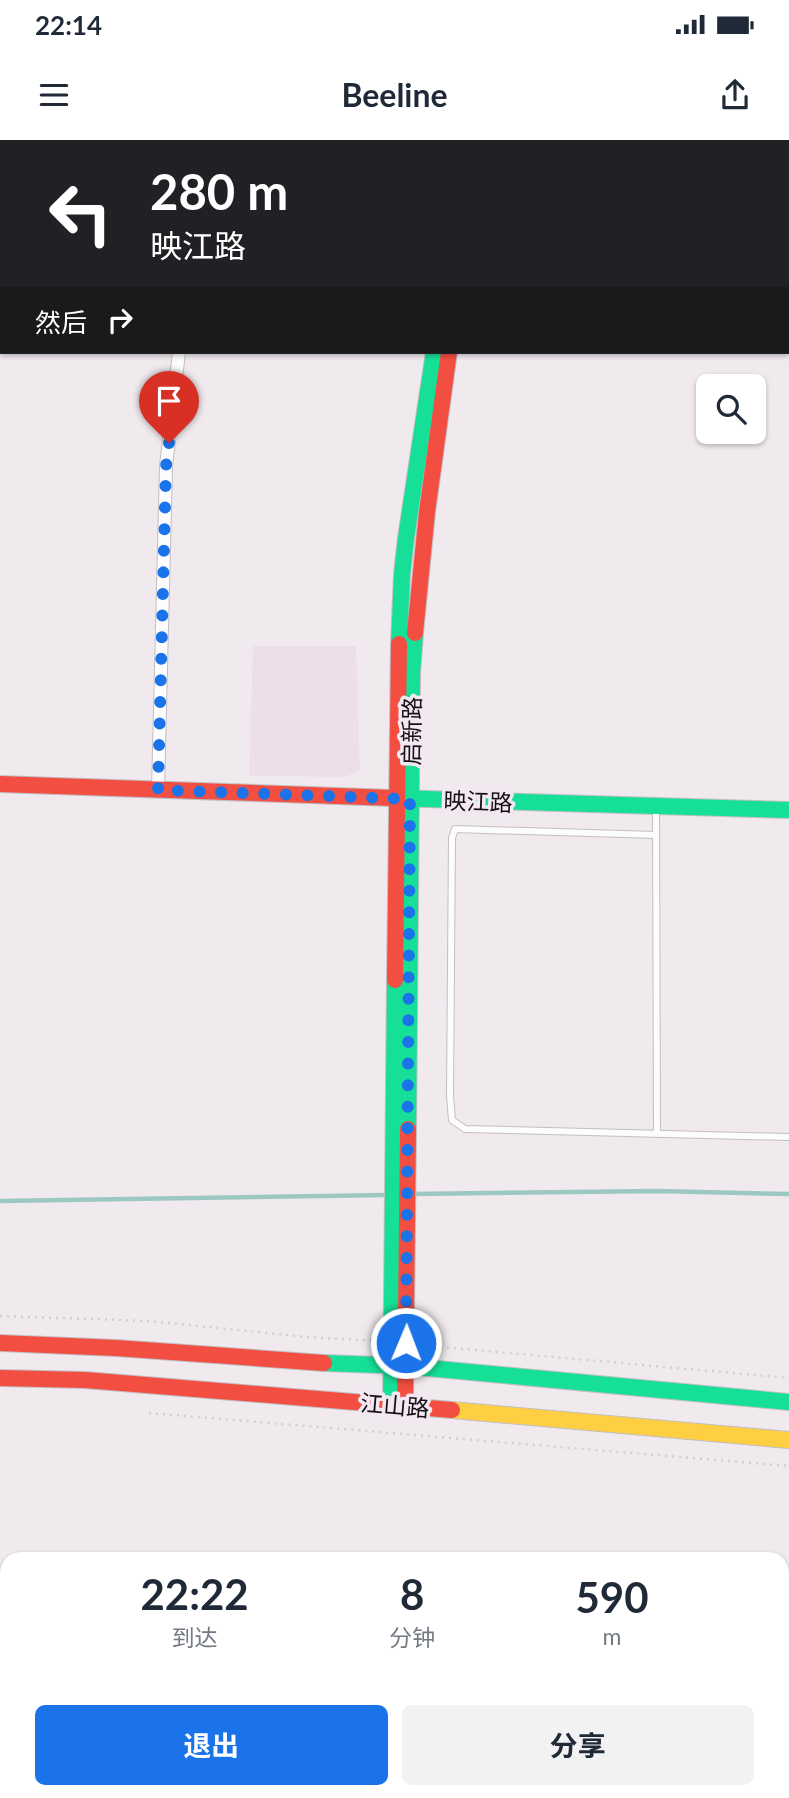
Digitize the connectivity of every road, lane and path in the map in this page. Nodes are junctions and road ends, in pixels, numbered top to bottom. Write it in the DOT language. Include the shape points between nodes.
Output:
graph roads {
  1 [pos="179,354"];
  2 [pos="434,354"];
  3 [pos="449,354"];
  4 [pos="0,784"];
  5 [pos="158,790"];
  6 [pos="403,799"];
  7 [pos="656,806"];
  8 [pos="789,810"];
  9 [pos="656,835"];
  10 [pos="657,1134"];
  11 [pos="789,1137"];
  12 [pos="0,1343"];
  13 [pos="399,1366"];
  14 [pos="0,1378"];
  15 [pos="789,1402"];
  16 [pos="398,1405"];
  17 [pos="149,1413"];
  18 [pos="789,1440"];
  19 [pos="789,1466"];
  1 -- 5 [label="street" via="166,466"];
  2 -- 6 [label="street, 启新路" via="402,574 397,680"];
  3 -- 6 [label="street, 启新路" via="415,615"];
  4 -- 5 [label="street, 映江路"];
  5 -- 6 [label="street, 映江路"];
  6 -- 7 [label="street, 映江路"];
  6 -- 13 [label="street, 启新路"];
  7 -- 8 [label="street, 映江路"];
  7 -- 9 [label="lane"];
  9 -- 10 [label="lane"];
  9 -- 10 [label="lane" via="455,829 450,1096 452,1120 465,1129"];
  10 -- 11 [label="lane"];
  12 -- 13 [label="street, 江山路"];
  13 -- 15 [label="street, 江山路"];
  13 -- 16 [label="street, 启新路"];
  14 -- 16 [label="street, 江山路" via="85,1380"];
  16 -- 18 [label="street, 江山路"];
  17 -- 19 [label="path"];
}
